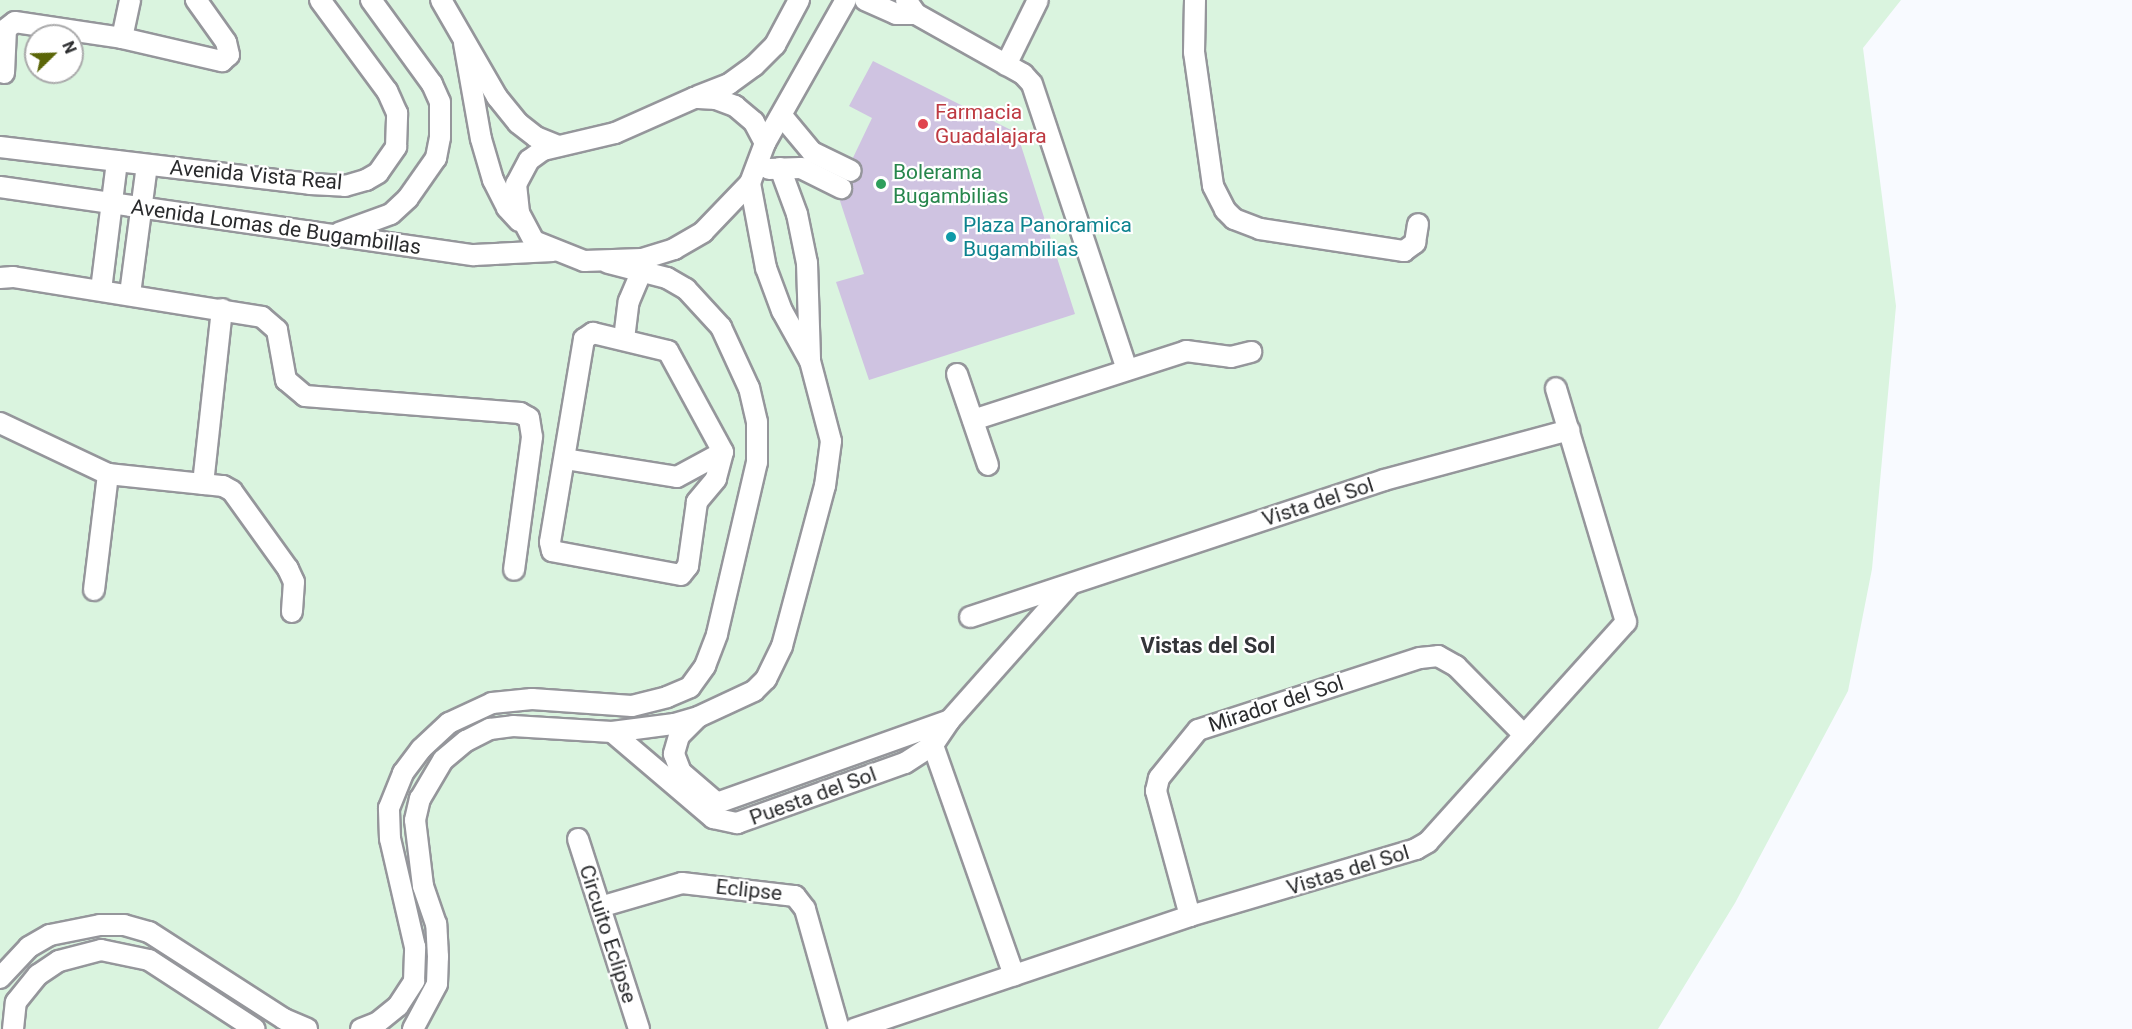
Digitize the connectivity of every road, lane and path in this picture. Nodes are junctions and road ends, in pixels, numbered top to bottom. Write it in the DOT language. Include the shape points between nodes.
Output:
graph roads {
  1 [pos="130,0"];
  2 [pos="196,0"];
  3 [pos="320,0"];
  4 [pos="371,0"];
  5 [pos="799,0"];
  6 [pos="846,0"];
  7 [pos="865,0"];
  8 [pos="1038,0"];
  9 [pos="1195,0"];
  10 [pos="447,2"];
  11 [pos="911,7"];
  12 [pos="122,38"];
  13 [pos="464,43"];
  14 [pos="1006,65"];
  15 [pos="4,73"];
  16 [pos="694,98"];
  17 [pos="782,116"];
  18 [pos="765,142"];
  19 [pos="558,146"];
  20 [pos="0,147"];
  21 [pos="117,161"];
  22 [pos="147,165"];
  23 [pos="780,168"];
  24 [pos="752,178"];
  25 [pos="0,187"];
  26 [pos="111,203"];
  27 [pos="141,207"];
  28 [pos="1418,224"];
  29 [pos="525,228"];
  30 [pos="334,235"];
  31 [pos="107,243"];
  32 [pos="136,246"];
  33 [pos="553,251"];
  34 [pos="608,263"];
  35 [pos="642,270"];
  36 [pos="0,278"];
  37 [pos="101,290"];
  38 [pos="130,294"];
  39 [pos="222,309"];
  40 [pos="624,339"];
  41 [pos="1251,352"];
  42 [pos="810,361"];
  43 [pos="1127,370"];
  44 [pos="957,374"];
  45 [pos="1556,388"];
  46 [pos="973,420"];
  47 [pos="0,423"];
  48 [pos="1569,430"];
  49 [pos="723,452"];
  50 [pos="565,459"];
  51 [pos="988,465"];
  52 [pos="108,474"];
  53 [pos="202,483"];
  54 [pos="514,570"];
  55 [pos="1070,584"];
  56 [pos="94,590"];
  57 [pos="292,612"];
  58 [pos="970,617"];
  59 [pos="698,717"];
  60 [pos="612,732"];
  61 [pos="1524,735"];
  62 [pos="930,738"];
  63 [pos="752,793"];
  64 [pos="715,811"];
  65 [pos="761,815"];
  66 [pos="578,839"];
  67 [pos="600,907"];
  68 [pos="1190,916"];
  69 [pos="1014,975"];
  70 [pos="0,978"];
  71 [pos="13,1029"];
  72 [pos="255,1029"];
  73 [pos="307,1029"];
  74 [pos="361,1029"];
  75 [pos="413,1029"];
  76 [pos="639,1029"];
  77 [pos="839,1029"];
  78 [pos="854,1029"];
  1 -- 12 [label="street"];
  2 -- 12 [label="street" via="226,42 229,55 222,60"];
  3 -- 22 [label="street, Avenida Vista Real" via="387,91 398,113 396,147 378,173 345,186"];
  4 -- 30 [label="street" via="432,84 440,102 440,137 430,168 391,214"];
  5 -- 16 [label="street" via="775,45 754,66 729,84"];
  6 -- 17 [label="street"];
  7 -- 11 [label="street" via="896,14"];
  8 -- 14 [label="street"];
  9 -- 28 [label="street" via="1194,52 1213,186 1225,210 1234,219 1260,229 1404,251 1416,243"];
  10 -- 13 [label="street"];
  11 -- 14 [label="street"];
  12 -- 15 [label="street" via="12,23 6,29"];
  13 -- 19 [label="street" via="518,123 536,137"];
  13 -- 29 [label="street" via="480,139 493,180 507,208"];
  14 -- 43 [label="street" via="1023,74 1041,103"];
  16 -- 18 [label="street" via="716,99 735,106 754,122"];
  16 -- 19 [label="street" via="615,133"];
  17 -- 18 [label="street"];
  17 -- 23 [label="street" via="812,152 846,179"];
  18 -- 24 [label="street"];
  19 -- 29 [label="street" via="529,160 516,184"];
  20 -- 21 [label="street, Avenida Vista Real"];
  21 -- 22 [label="street, Avenida Vista Real"];
  21 -- 26 [label="street"];
  22 -- 27 [label="street"];
  23 -- 24 [label="street"];
  23 -- 42 [label="street" via="807,263"];
  24 -- 34 [label="street" via="703,232 674,249 642,259"];
  24 -- 42 [label="street" via="766,268 782,311"];
  25 -- 26 [label="street, Avenida Lomas de Bugambillas"];
  26 -- 27 [label="street, Avenida Lomas de Bugambillas"];
  26 -- 31 [label="street"];
  27 -- 30 [label="street, Avenida Lomas de Bugambillas"];
  27 -- 32 [label="street"];
  29 -- 33 [label="street" via="534,241"];
  30 -- 33 [label="street, Avenida Lomas de Bugambillas" via="474,255"];
  31 -- 32 [label="street"];
  31 -- 37 [label="street"];
  32 -- 38 [label="street"];
  33 -- 34 [label="street" via="584,261"];
  34 -- 35 [label="street"];
  35 -- 40 [label="street" via="629,301"];
  35 -- 74 [label="street" via="686,289 721,327 749,388 757,422 757,462 749,508 717,634 705,666 690,687 668,697 632,706 532,699 492,703 449,723 421,749 403,773 389,808 392,850 416,947 414,981 398,1006 377,1023"];
  36 -- 37 [label="street"];
  37 -- 38 [label="street"];
  38 -- 39 [label="street"];
  39 -- 53 [label="street"];
  39 -- 54 [label="street" via="262,317 277,330 286,380 304,396 512,411 529,418 532,437"];
  40 -- 49 [label="street" via="670,353"];
  40 -- 50 [label="street" via="592,333 584,339"];
  41 -- 43 [label="street" via="1231,357 1186,351"];
  42 -- 59 [label="street" via="831,441 825,486 782,646 766,679 754,691"];
  43 -- 46 [label="street"];
  44 -- 46 [label="street"];
  45 -- 48 [label="street, Vistas del Sol"];
  46 -- 51 [label="street"];
  47 -- 52 [label="street"];
  48 -- 55 [label="street, Vista del Sol" via="1384,480"];
  48 -- 61 [label="street, Vistas del Sol" via="1626,622"];
  49 -- 50 [label="street" via="677,477"];
  49 -- 50 [label="street" via="716,479 697,502 687,570 677,576 552,551 550,542"];
  52 -- 53 [label="street"];
  52 -- 56 [label="street"];
  53 -- 57 [label="street" via="223,486 246,506 294,582"];
  55 -- 58 [label="street, Vista del Sol"];
  55 -- 62 [label="street"];
  59 -- 60 [label="street"];
  59 -- 64 [label="street, Puesta del Sol" via="679,736 674,754 681,772"];
  60 -- 64 [label="street"];
  60 -- 75 [label="street" via="513,726 490,729 466,741 443,760 430,778 416,820 423,886 436,924 436,984"];
  61 -- 68 [label="street, Vistas del Sol" via="1420,848"];
  61 -- 68 [label="street, Mirador del Sol" via="1456,666 1438,656 1420,658 1198,730 1159,778 1156,790"];
  62 -- 63 [label="street, Puesta del Sol"];
  62 -- 65 [label="street, Puesta del Sol" via="905,764"];
  62 -- 69 [label="street"];
  63 -- 64 [label="street, Puesta del Sol"];
  63 -- 65 [label="street"];
  64 -- 65 [label="street, Puesta del Sol" via="731,824"];
  66 -- 67 [label="street, Circuito Eclipse"];
  67 -- 76 [label="street, Circuito Eclipse"];
  67 -- 77 [label="street, Eclipse" via="682,883 795,896 805,909"];
  68 -- 69 [label="street, Vistas del Sol"];
  69 -- 78 [label="street, Vistas del Sol"];
  70 -- 73 [label="street" via="29,947 50,935 100,925 124,925 149,932 284,1019"];
  71 -- 72 [label="street" via="16,1002 38,975 59,962 101,950 149,960"];
}
